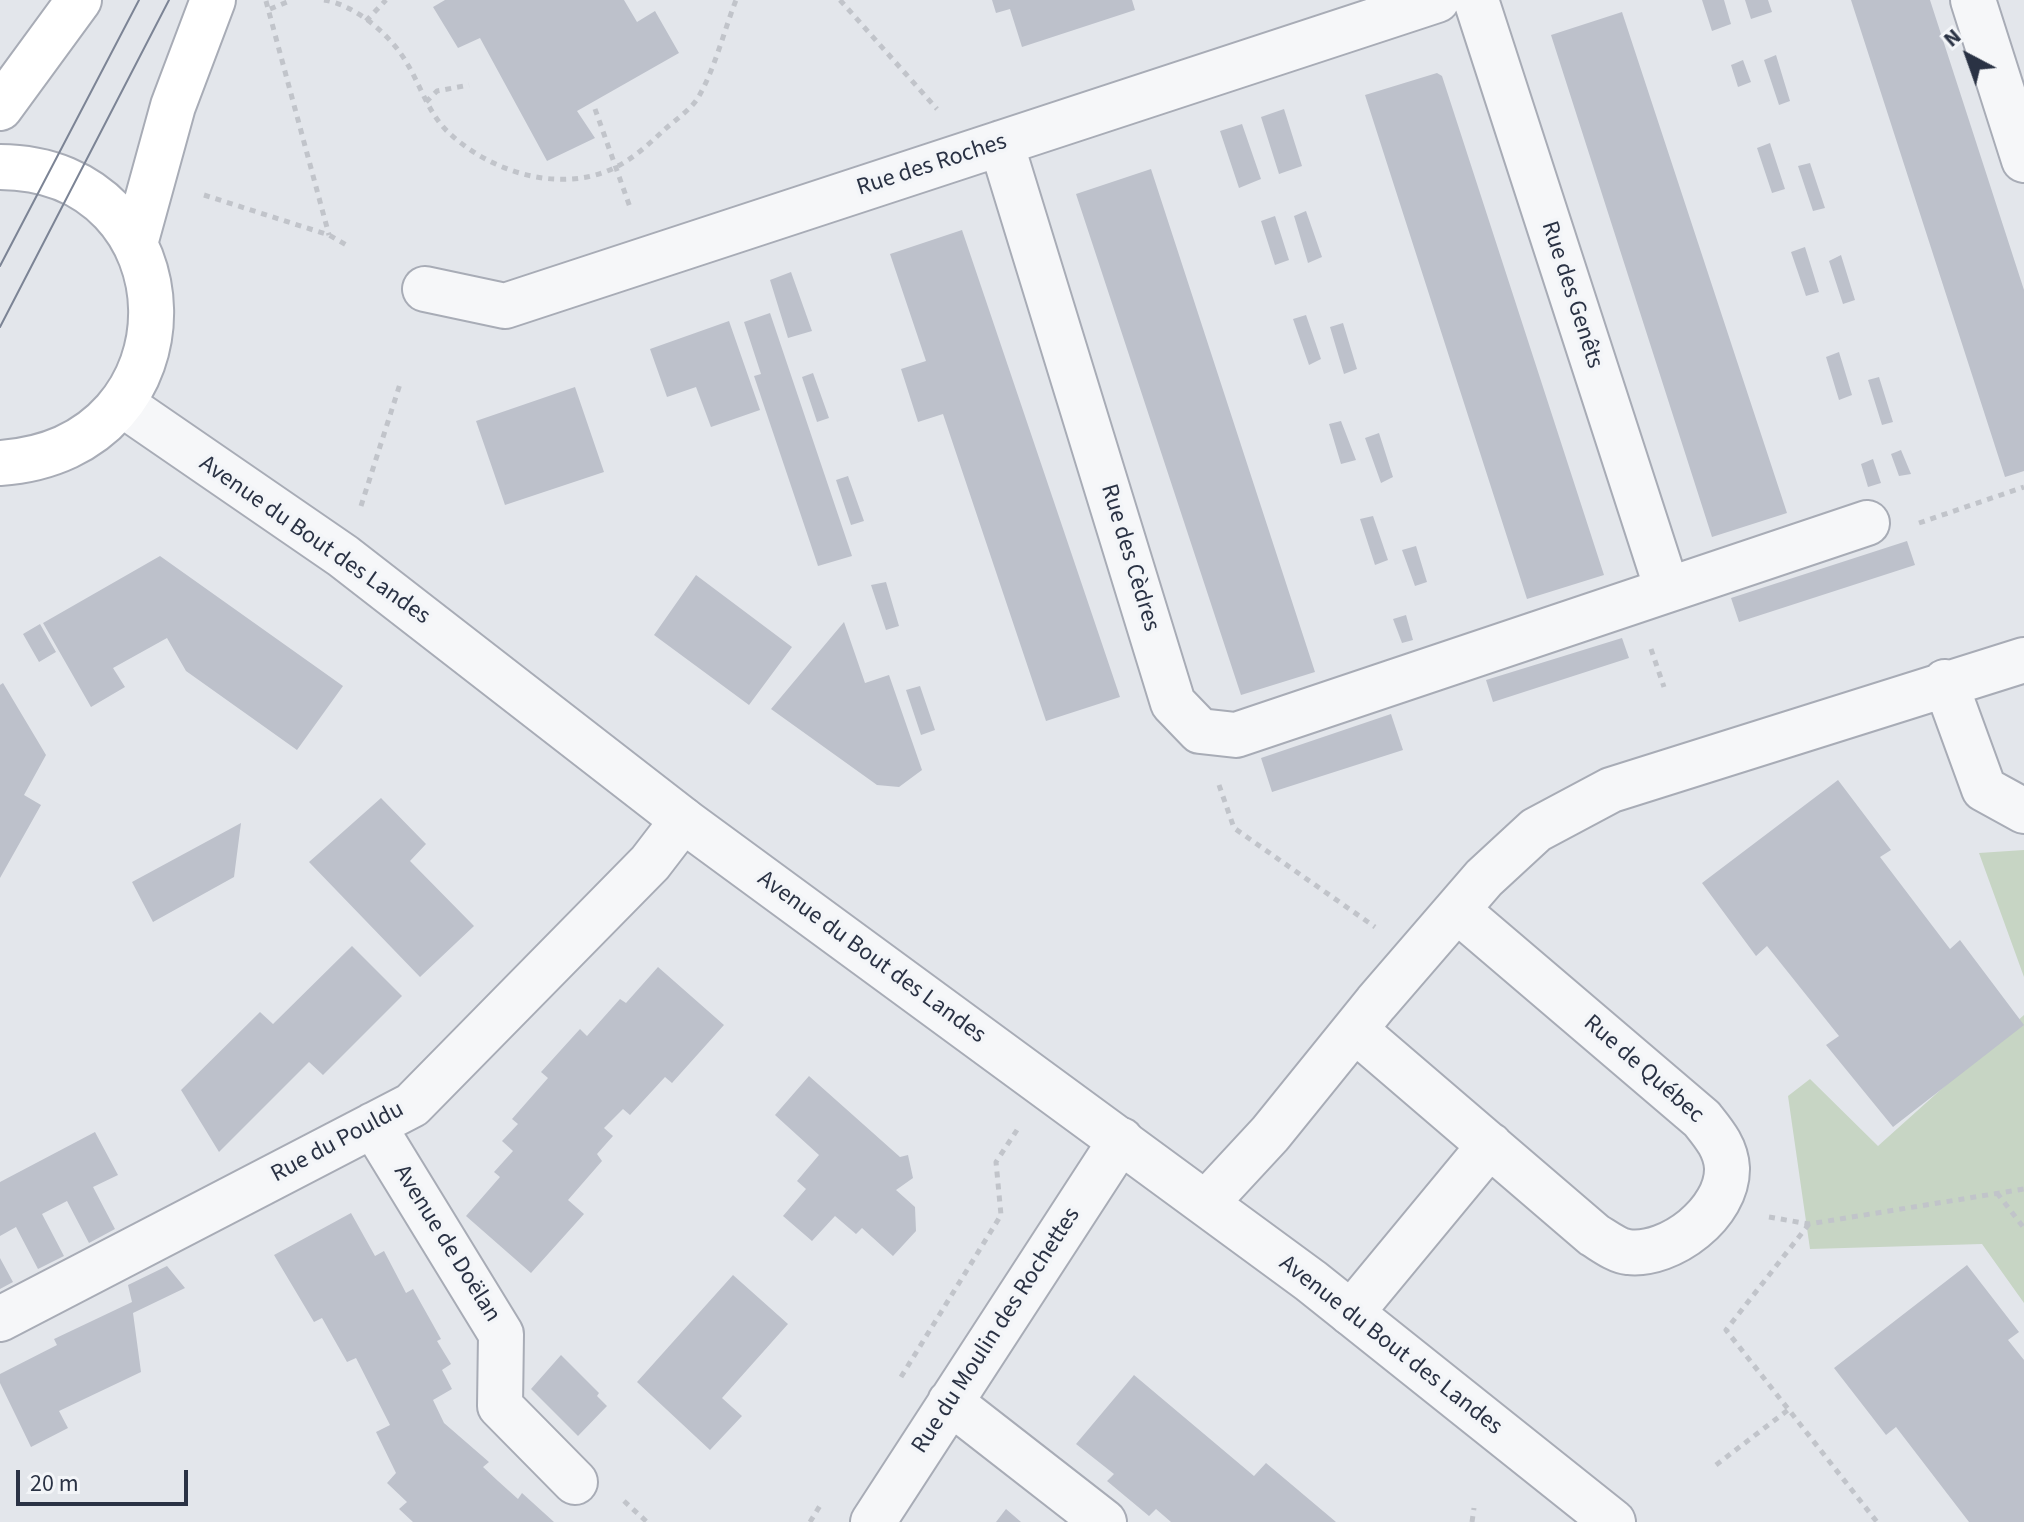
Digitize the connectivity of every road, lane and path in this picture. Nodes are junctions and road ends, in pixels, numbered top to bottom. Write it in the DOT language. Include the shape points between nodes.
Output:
graph roads {
  1 [pos="79,0"];
  2 [pos="213,0"];
  3 [pos="265,0"];
  4 [pos="292,0"];
  5 [pos="324,0"];
  6 [pos="386,0"];
  7 [pos="736,0"];
  8 [pos="840,0"];
  9 [pos="1437,0"];
  10 [pos="1476,0"];
  11 [pos="1973,0"];
  12 [pos="270,9"];
  13 [pos="366,21"];
  14 [pos="469,85"];
  15 [pos="426,102"];
  16 [pos="0,108"];
  17 [pos="595,109"];
  18 [pos="937,110"];
  19 [pos="1001,143"];
  20 [pos="2024,160"];
  21 [pos="154,166"];
  22 [pos="0,167"];
  23 [pos="615,168"];
  24 [pos="633,215"];
  25 [pos="329,235"];
  26 [pos="135,244"];
  27 [pos="350,247"];
  28 [pos="425,289"];
  29 [pos="400,384"];
  30 [pos="122,404"];
  31 [pos="6,467"];
  32 [pos="2024,487"];
  33 [pos="1867,523"];
  34 [pos="343,556"];
  35 [pos="1667,589"];
  36 [pos="1650,647"];
  37 [pos="2024,660"];
  38 [pos="1945,682"];
  39 [pos="1664,687"];
  40 [pos="1200,731"];
  41 [pos="2024,811"];
  42 [pos="683,820"];
  43 [pos="1457,910"];
  44 [pos="1417,956"];
  45 [pos="1355,1030"];
  46 [pos="1047,1086"];
  47 [pos="373,1125"];
  48 [pos="1121,1140"];
  49 [pos="1490,1145"];
  50 [pos="2024,1189"];
  51 [pos="1997,1193"];
  52 [pos="1206,1203"];
  53 [pos="1715,1206"];
  54 [pos="1809,1224"];
  55 [pos="2024,1228"];
  56 [pos="1351,1313"];
  57 [pos="0,1319"];
  58 [pos="900,1378"];
  59 [pos="950,1402"];
  60 [pos="1788,1410"];
  61 [pos="1716,1465"];
  62 [pos="575,1482"];
  63 [pos="826,1496"];
  64 [pos="1474,1508"];
  65 [pos="810,1522"];
  66 [pos="873,1522"];
  67 [pos="1104,1522"];
  68 [pos="1472,1522"];
  69 [pos="1613,1522"];
  70 [pos="1877,1522"];
  1 -- 16 [label="main road"];
  2 -- 21 [label="main road"];
  3 -- 12 [label="path"];
  4 -- 12 [label="path"];
  5 -- 13 [label="path" via="344,3"];
  6 -- 13 [label="path"];
  7 -- 23 [label="path" via="698,98"];
  8 -- 18 [label="path"];
  9 -- 19 [label="street, Rue des Roches"];
  10 -- 35 [label="street, Rue des Genêts"];
  11 -- 20 [label="street"];
  12 -- 25 [label="path"];
  13 -- 15 [label="path" via="407,62"];
  14 -- 15 [label="path" via="437,91"];
  15 -- 23 [label="path" via="447,132 488,161 531,178 580,177"];
  17 -- 23 [label="path"];
  19 -- 28 [label="street, Rue des Roches" via="505,306"];
  19 -- 40 [label="street, Rue des Cèdres" via="1173,703"];
  21 -- 25 [label="path" via="209,198"];
  21 -- 26 [label="main road"];
  22 -- 26 [label="main road" via="37,170 74,184 109,209"];
  23 -- 24 [label="path"];
  25 -- 27 [label="path"];
  26 -- 30 [label="main road" via="152,298 152,326 147,354"];
  29 -- 34 [label="path"];
  30 -- 31 [label="main road" via="65,449"];
  30 -- 34 [label="street, Avenue du Bout des Landes"];
  32 -- 33 [label="path" via="1894,531"];
  33 -- 35 [label="street"];
  34 -- 42 [label="street, Avenue du Bout des Landes"];
  35 -- 40 [label="street" via="1236,735"];
  36 -- 39 [label="path"];
  37 -- 38 [label="street"];
  38 -- 41 [label="street" via="1984,789"];
  38 -- 43 [label="street" via="1611,790 1536,830"];
  40 -- 44 [label="path" via="1234,828"];
  42 -- 46 [label="street, Avenue du Bout des Landes"];
  42 -- 47 [label="street, Rue du Pouldu" via="650,863 412,1105"];
  43 -- 44 [label="street"];
  43 -- 53 [label="street, Rue de Québec" via="1702,1119 1719,1140 1727,1170"];
  44 -- 45 [label="street"];
  45 -- 49 [label="street, Rue de Québec"];
  45 -- 52 [label="street"];
  46 -- 48 [label="street, Avenue du Bout des Landes"];
  46 -- 58 [label="path" via="996,1162 1001,1215"];
  47 -- 57 [label="street, Rue du Pouldu"];
  47 -- 62 [label="street, Avenue de Doëlan" via="501,1334 500,1406"];
  48 -- 52 [label="street, Avenue du Bout des Landes"];
  48 -- 59 [label="street, Rue du Moulin des Rochettes"];
  49 -- 53 [label="street, Rue de Québec" via="1594,1235 1626,1253 1660,1249 1691,1234"];
  49 -- 56 [label="street"];
  50 -- 51 [label="path"];
  51 -- 54 [label="path"];
  51 -- 55 [label="path"];
  52 -- 56 [label="street, Avenue du Bout des Landes"];
  53 -- 54 [label="path"];
  54 -- 60 [label="path" via="1726,1330"];
  56 -- 69 [label="street, Avenue du Bout des Landes"];
  59 -- 66 [label="street, Rue du Moulin des Rochettes"];
  59 -- 67 [label="street"];
  60 -- 61 [label="path"];
  60 -- 70 [label="path"];
  63 -- 65 [label="path"];
  64 -- 68 [label="path"];
}
